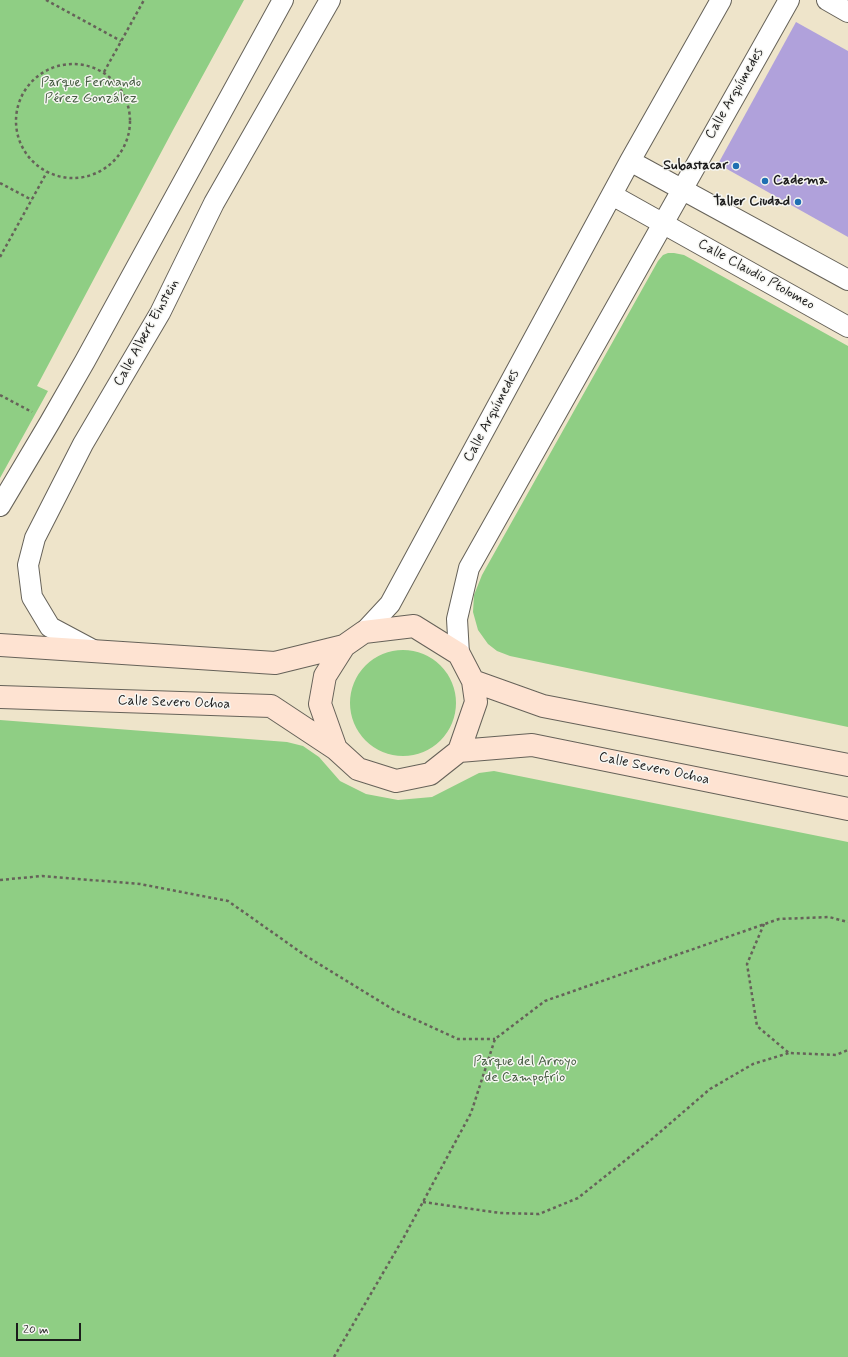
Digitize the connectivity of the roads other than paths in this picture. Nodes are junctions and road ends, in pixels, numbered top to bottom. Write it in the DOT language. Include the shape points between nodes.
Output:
graph roads {
  1 [pos="283,0"];
  2 [pos="330,0"];
  3 [pos="721,0"];
  4 [pos="789,0"];
  5 [pos="827,0"];
  6 [pos="848,12"];
  7 [pos="630,161"];
  8 [pos="682,188"];
  9 [pos="612,195"];
  10 [pos="663,223"];
  11 [pos="848,280"];
  12 [pos="848,327"];
  13 [pos="0,506"];
  14 [pos="364,632"];
  15 [pos="0,645"];
  16 [pos="344,646"];
  17 [pos="95,651"];
  18 [pos="459,654"];
  19 [pos="473,681"];
  20 [pos="0,697"];
  21 [pos="336,749"];
  22 [pos="459,751"];
  23 [pos="848,765"];
  24 [pos="848,809"];
  1 -- 13 [label="street" via="181,188"];
  2 -- 17 [label="street, Calle Albert Einstein" via="214,203 160,313 83,444 35,538 28,565 32,597 50,627"];
  3 -- 7 [label="street, Calle Arquímedes"];
  4 -- 8 [label="street, Calle Arquímedes"];
  5 -- 6 [label="street"];
  7 -- 8 [label="street"];
  7 -- 9 [label="street, Calle Arquímedes"];
  8 -- 10 [label="street, Calle Arquímedes"];
  8 -- 11 [label="street"];
  9 -- 10 [label="street"];
  9 -- 14 [label="street, Calle Arquímedes" via="390,604"];
  10 -- 12 [label="street, Calle Claudio Ptolomeo"];
  10 -- 18 [label="street, Calle Arquímedes" via="469,568 457,619"];
  14 -- 16 [label="main road"];
  14 -- 18 [label="main road" via="414,626"];
  15 -- 17 [label="main road"];
  16 -- 17 [label="main road" via="275,663"];
  16 -- 21 [label="main road" via="325,676 320,704"];
  18 -- 19 [label="main road"];
  19 -- 22 [label="main road" via="476,702"];
  19 -- 23 [label="main road" via="543,706"];
  20 -- 21 [label="main road, Calle Severo Ochoa" via="271,706"];
  21 -- 22 [label="main road, Calle Severo Ochoa" via="358,769 396,781 430,774"];
  22 -- 24 [label="main road, Calle Severo Ochoa" via="532,744"];
}
